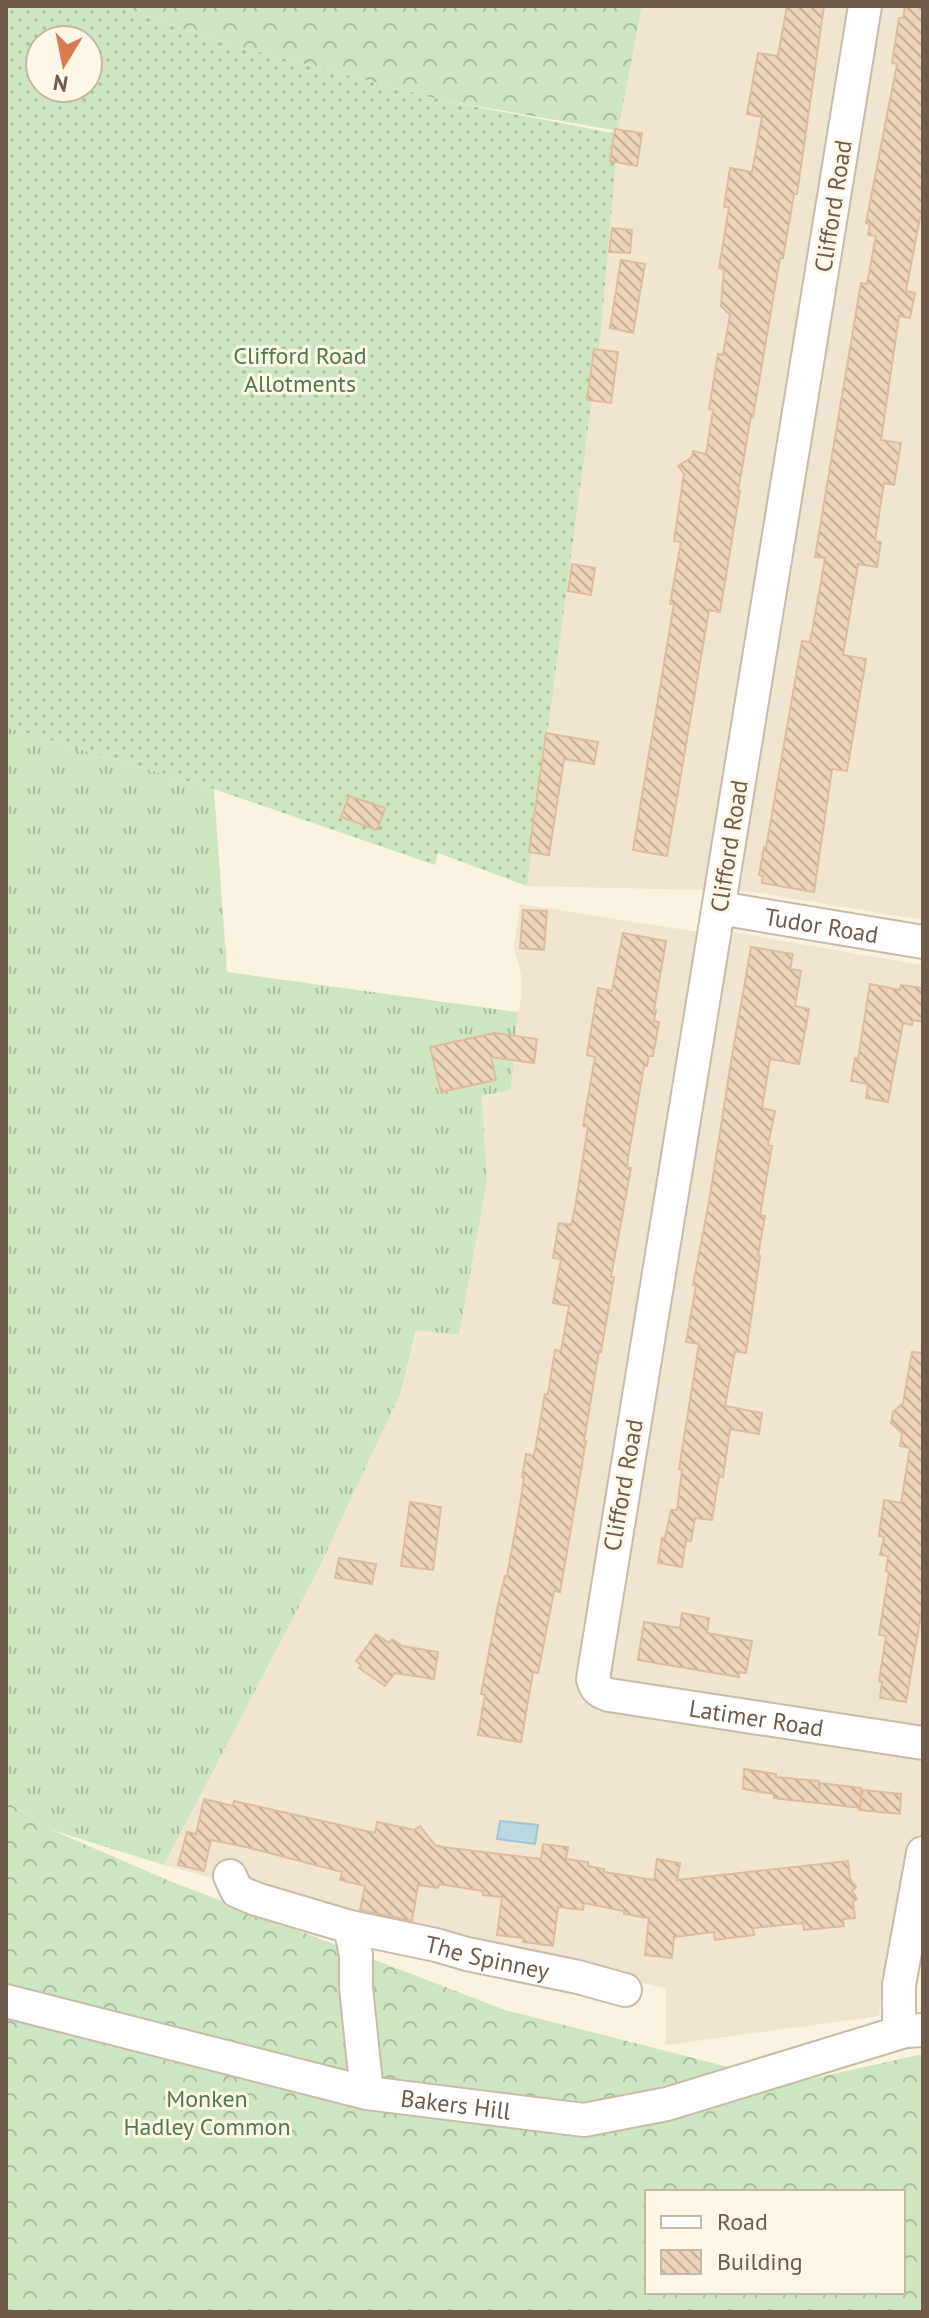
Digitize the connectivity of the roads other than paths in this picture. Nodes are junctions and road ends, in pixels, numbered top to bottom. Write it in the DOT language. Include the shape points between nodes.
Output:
graph roads {
  1 [pos="865,6"];
  2 [pos="719,908"];
  3 [pos="923,942"];
  4 [pos="594,1686"];
  5 [pos="923,1743"];
  6 [pos="923,1853"];
  7 [pos="230,1876"];
  8 [pos="350,1927"];
  9 [pos="914,1958"];
  10 [pos="625,1990"];
  11 [pos="6,2001"];
  12 [pos="914,2031"];
  13 [pos="367,2093"];
  1 -- 2 [label="street, Clifford Road"];
  2 -- 3 [label="street, Tudor Road"];
  2 -- 4 [label="street, Clifford Road"];
  4 -- 5 [label="street, Latimer Road" via="609,1695"];
  6 -- 9 [label="street"];
  7 -- 8 [label="street, The Spinney" via="237,1891"];
  8 -- 10 [label="street, The Spinney"];
  8 -- 13 [label="street"];
  9 -- 12 [label="street" via="899,1985 898,2009 899,2023"];
  11 -- 13 [label="street, Bakers Hill"];
  12 -- 13 [label="street, Bakers Hill" via="667,2104 584,2120"];
}
